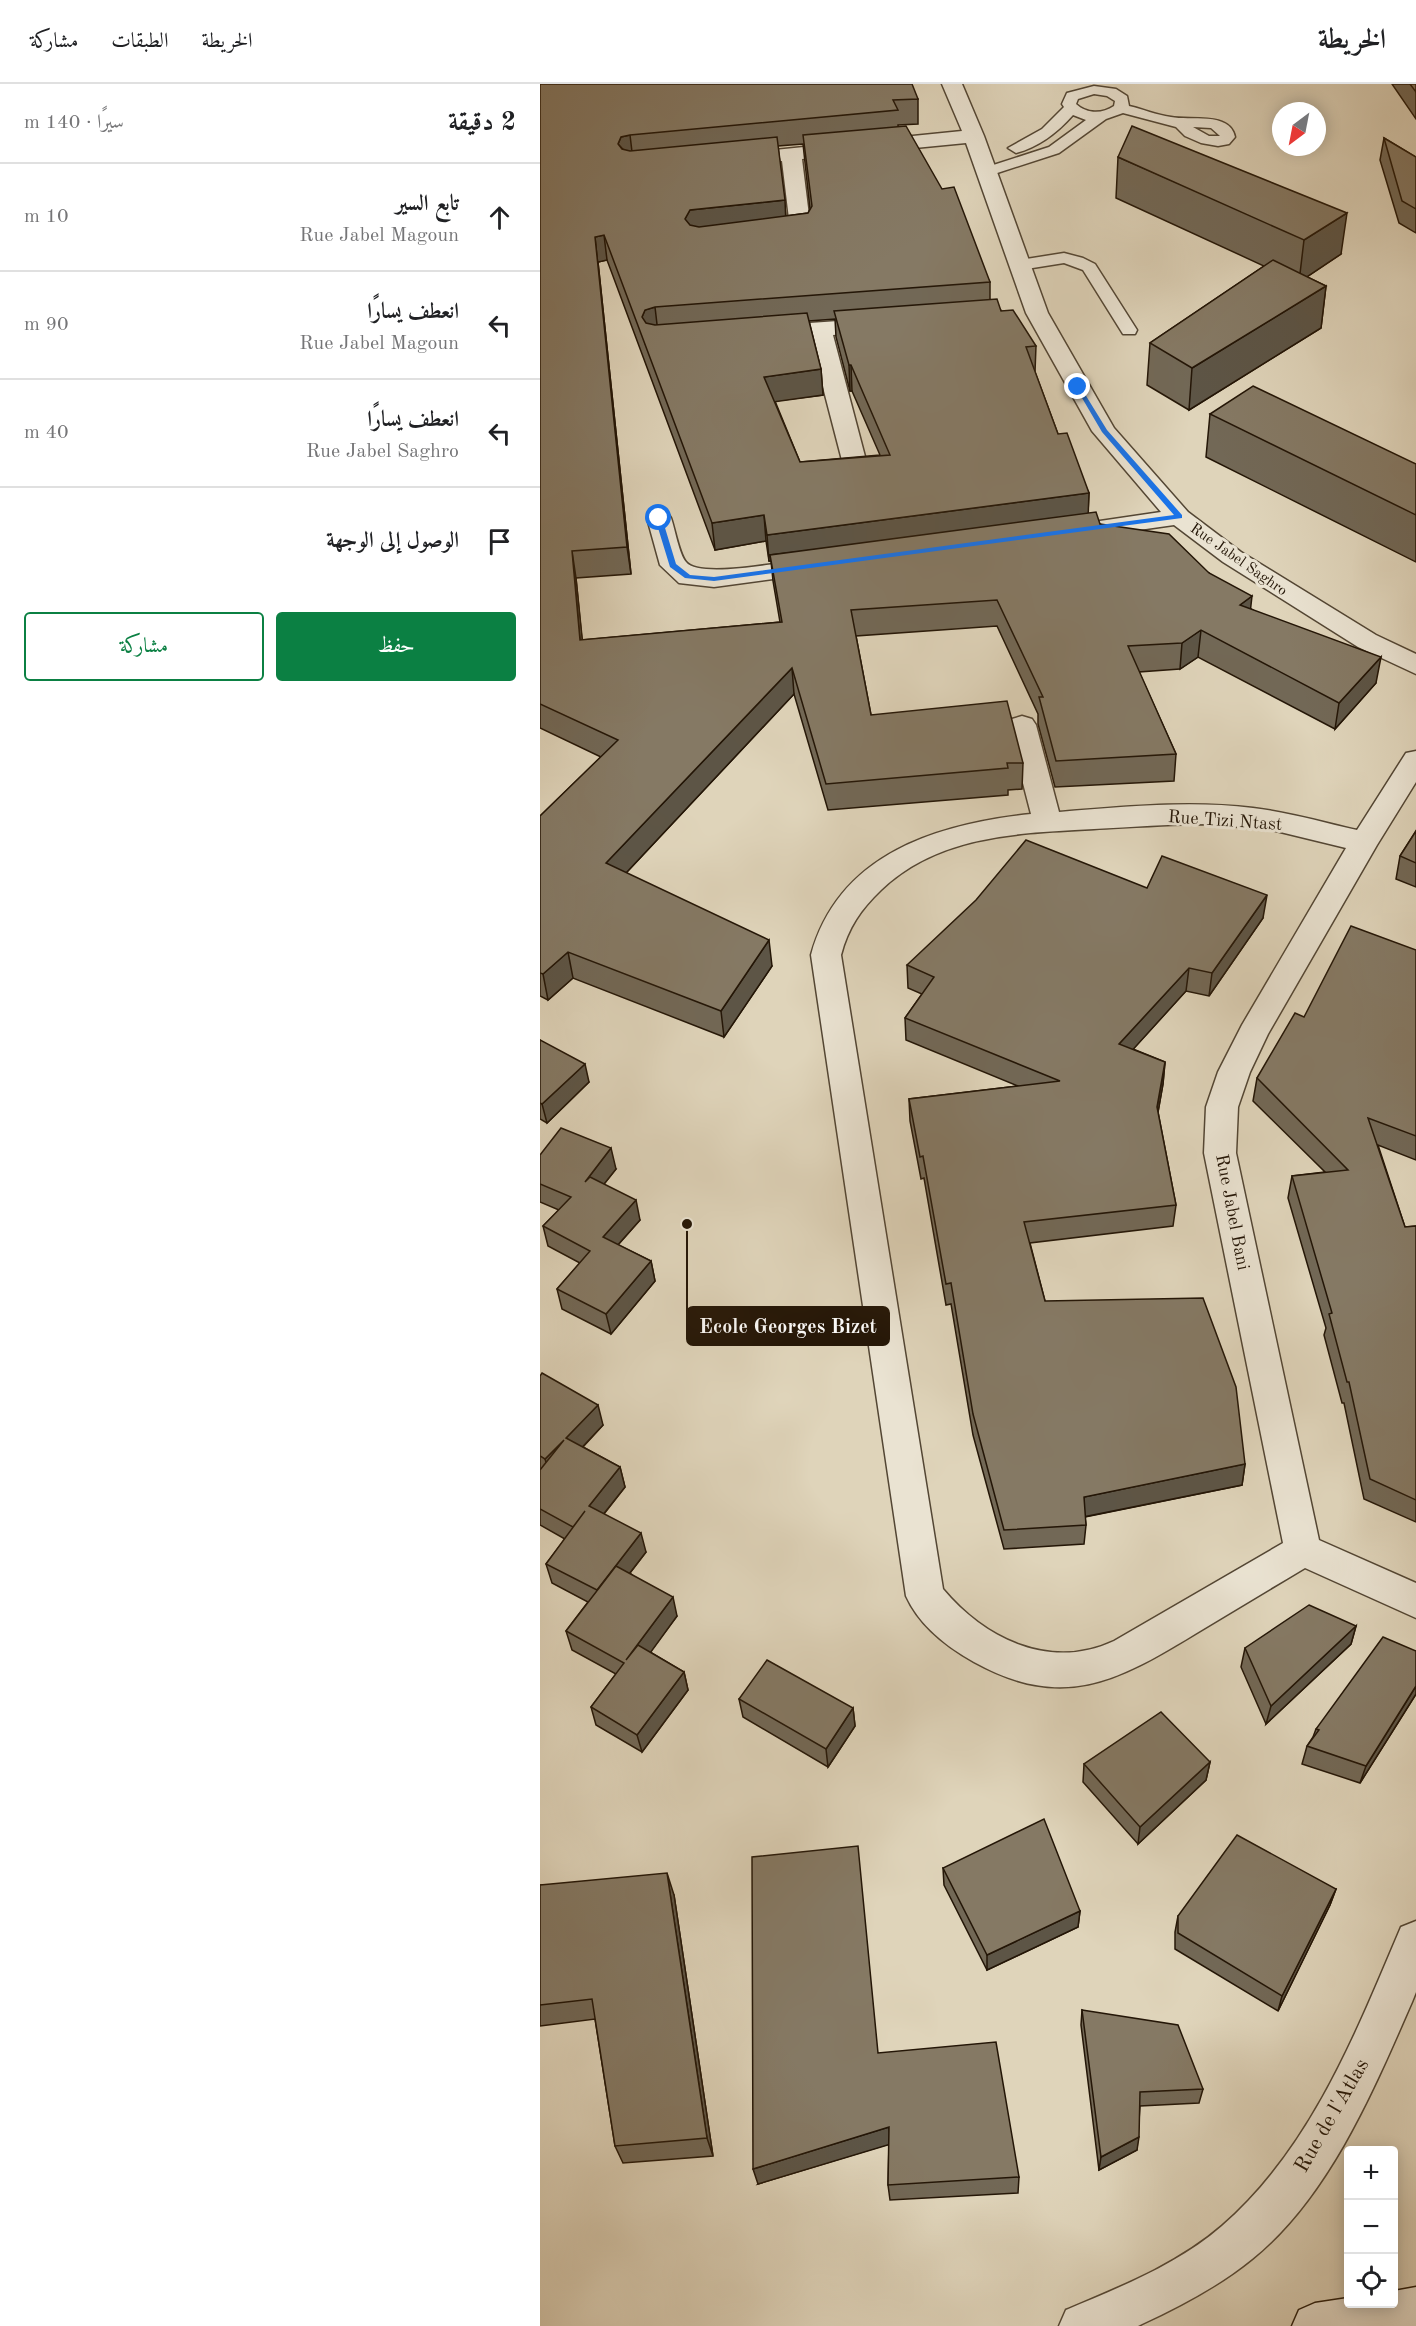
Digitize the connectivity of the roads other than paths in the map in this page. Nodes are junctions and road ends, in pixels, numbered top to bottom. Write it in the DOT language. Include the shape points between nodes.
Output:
graph roads {
  1 [pos="952,84"];
  2 [pos="1071,108"];
  3 [pos="1121,108"];
  4 [pos="1101,116"];
  5 [pos="1181,123"];
  6 [pos="974,136"];
  7 [pos="791,153"];
  8 [pos="712,161"];
  9 [pos="984,166"];
  10 [pos="758,237"];
  11 [pos="1020,265"];
  12 [pos="900,324"];
  13 [pos="820,330"];
  14 [pos="1129,330"];
  15 [pos="750,335"];
  16 [pos="856,468"];
  17 [pos="1179,517"];
  18 [pos="659,518"];
  19 [pos="1040,536"];
  20 [pos="842,562"];
  21 [pos="714,579"];
  22 [pos="695,598"];
  23 [pos="1416,665"];
  24 [pos="1022,725"];
  25 [pos="1416,760"];
  26 [pos="1047,822"];
  27 [pos="1364,842"];
  28 [pos="1303,1550"];
  29 [pos="1416,1601"];
  30 [pos="1416,1942"];
  31 [pos="1416,2310"];
  32 [pos="1082,2326"];
  33 [pos="1316,2326"];
  1 -- 6 [label="street, Rue Jabel Saghro"];
  2 -- 3 [label="lane" via="1072,96 1094,90 1118,95"];
  2 -- 4 [label="lane" via="1078,113"];
  2 -- 9 [label="lane" via="1055,128 1035,142"];
  3 -- 4 [label="lane"];
  3 -- 5 [label="lane"];
  4 -- 9 [label="lane" via="1054,150"];
  6 -- 7 [label="street"];
  6 -- 9 [label="street, Rue Jabel Saghro"];
  7 -- 8 [label="street"];
  7 -- 10 [label="street" via="800,232"];
  9 -- 11 [label="street, Rue Jabel Saghro"];
  11 -- 14 [label="lane" via="1064,258 1089,267"];
  11 -- 17 [label="street, Rue Jabel Saghro" via="1025,314 1104,431"];
  12 -- 13 [label="street"];
  13 -- 15 [label="street"];
  13 -- 16 [label="street"];
  17 -- 19 [label="street"];
  17 -- 23 [label="street, Rue Jabel Saghro" via="1290,595"];
  18 -- 21 [label="street" via="673,565 688,577"];
  20 -- 21 [label="street"];
  21 -- 22 [label="street"];
  24 -- 26 [label="street"];
  25 -- 27 [label="street, Rue Jabel Bani"];
  26 -- 27 [label="street, Rue Tizi Ntast" via="1184,813 1271,820"];
  26 -- 28 [label="street, Rue Tizi Ntast" via="943,838 908,853 879,874 851,904 830,936 826,955 925,1596 946,1622 984,1649 1040,1668 1066,1671 1092,1667 1128,1654"];
  27 -- 28 [label="street, Rue Jabel Bani" via="1253,1034 1222,1107 1220,1154"];
  28 -- 29 [label="street"];
  30 -- 32 [label="street, Rue de l'Atlas" via="1342,2104 1288,2189 1259,2222 1198,2271"];
  31 -- 33 [label="street"];
}
